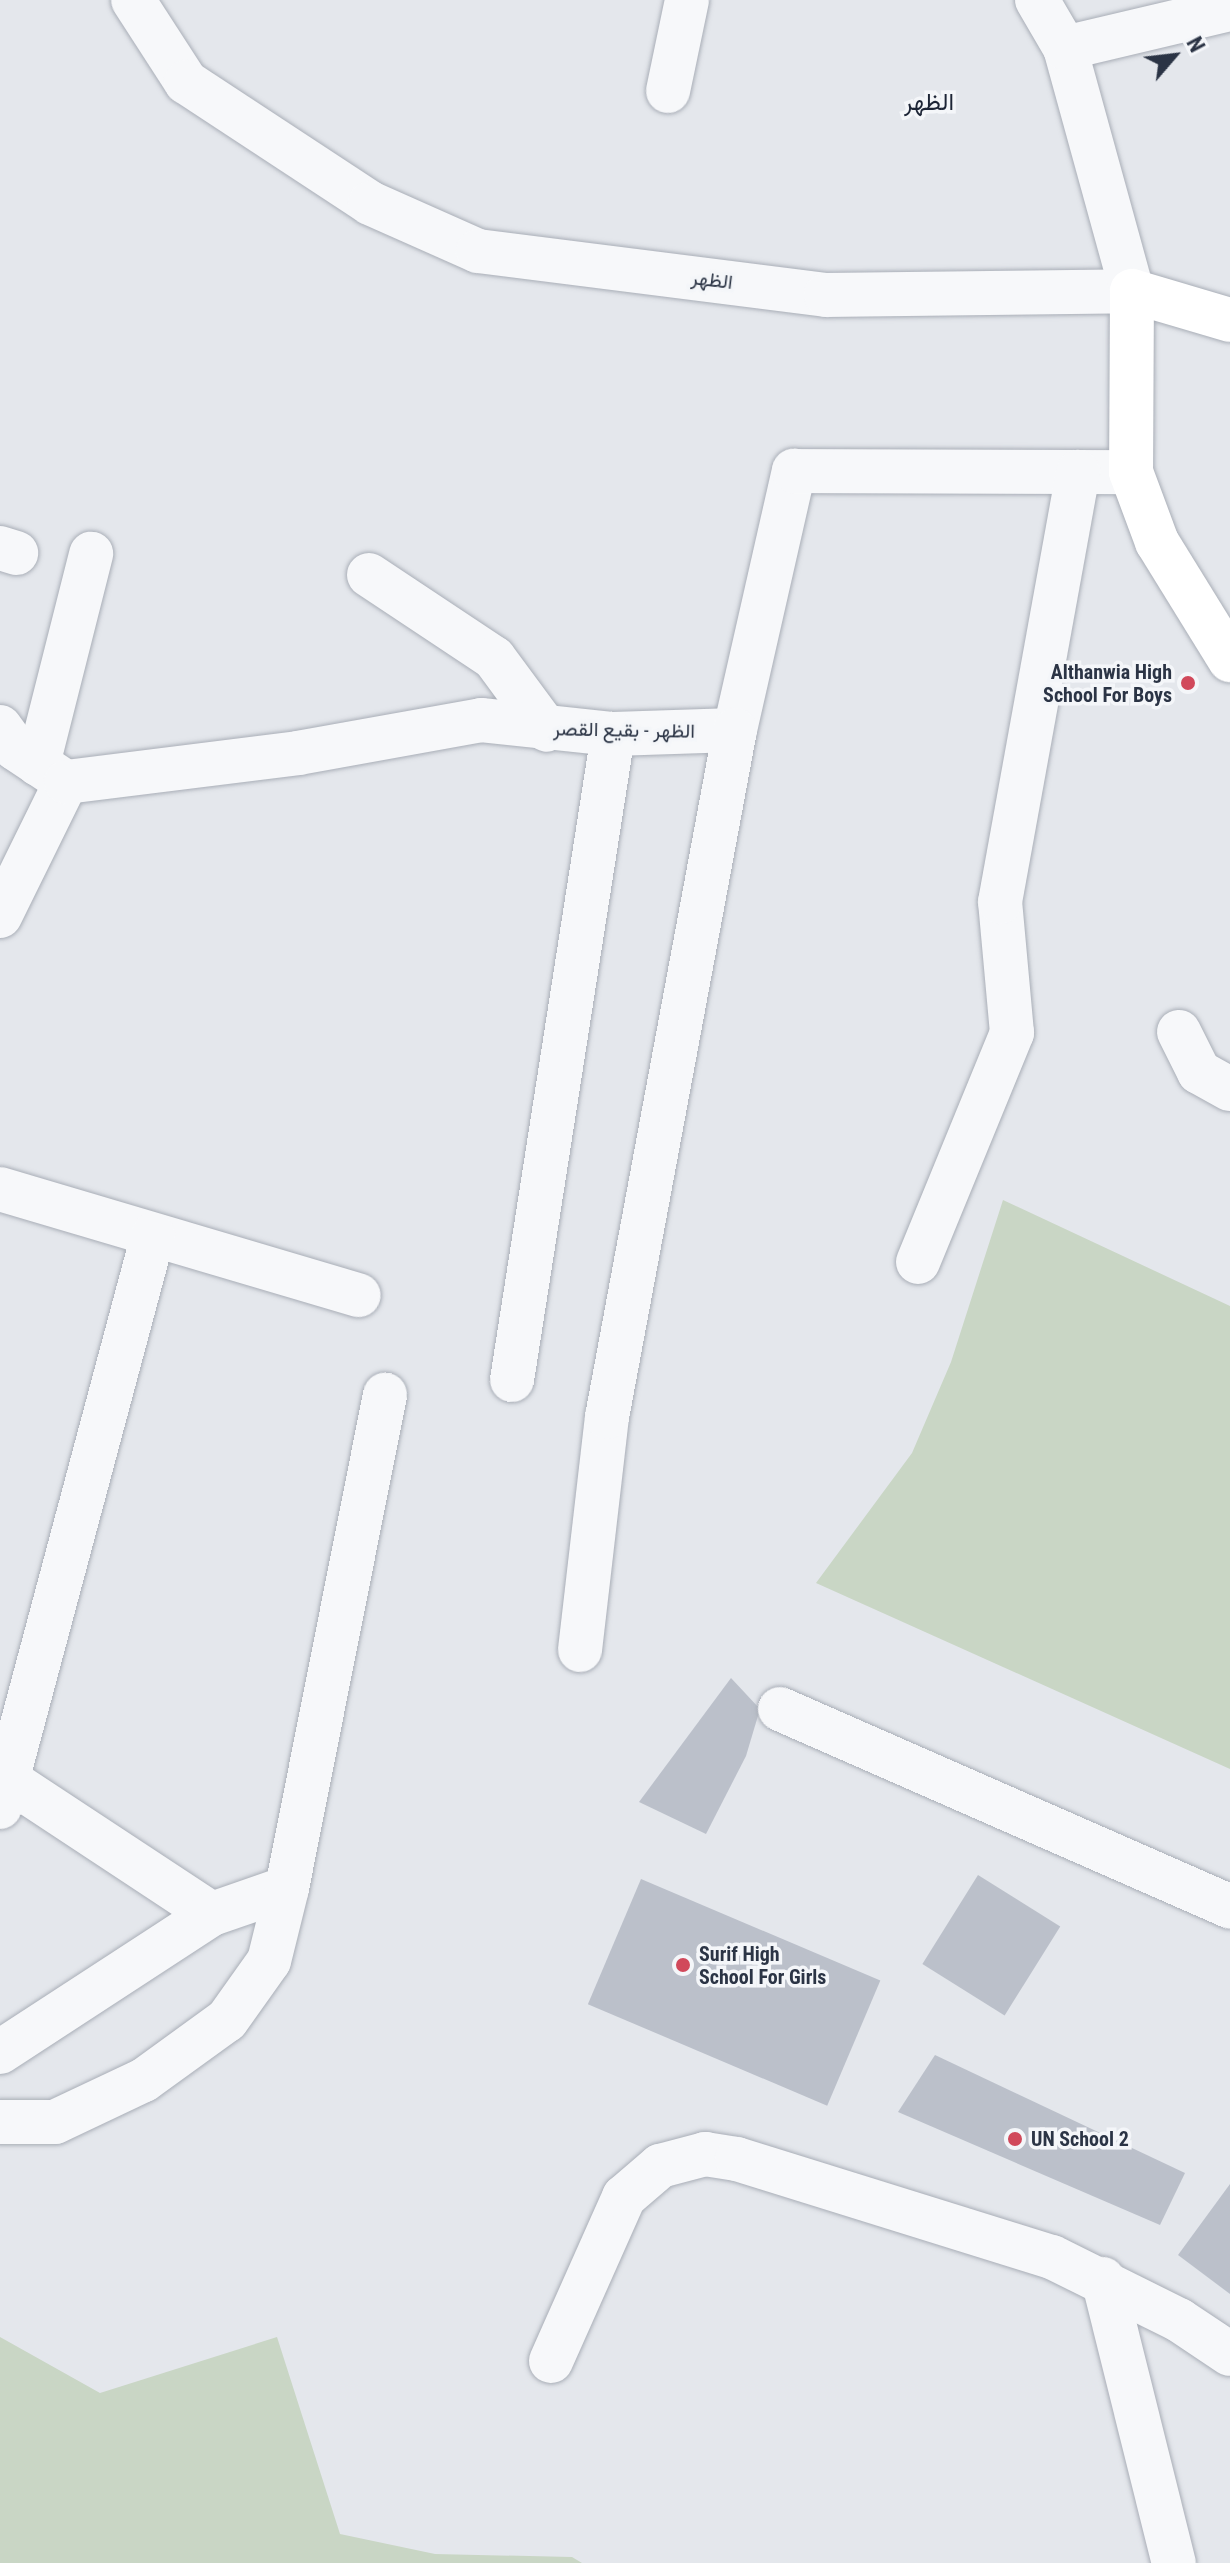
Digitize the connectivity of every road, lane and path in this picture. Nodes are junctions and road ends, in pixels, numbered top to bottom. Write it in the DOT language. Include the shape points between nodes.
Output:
graph roads {
  1 [pos="133,0"];
  2 [pos="687,0"];
  3 [pos="1037,0"];
  4 [pos="1230,9"];
  5 [pos="1065,48"];
  6 [pos="668,91"];
  7 [pos="1132,291"];
  8 [pos="1230,320"];
  9 [pos="1078,472"];
  10 [pos="1131,472"];
  11 [pos="91,554"];
  12 [pos="369,575"];
  13 [pos="1230,660"];
  14 [pos="0,727"];
  15 [pos="547,730"];
  16 [pos="735,730"];
  17 [pos="613,734"];
  18 [pos="52,773"];
  19 [pos="0,916"];
  20 [pos="1179,1032"];
  21 [pos="1230,1089"];
  22 [pos="0,1189"];
  23 [pos="153,1235"];
  24 [pos="918,1262"];
  25 [pos="359,1295"];
  26 [pos="512,1380"];
  27 [pos="385,1395"];
  28 [pos="580,1650"];
  29 [pos="780,1709"];
  30 [pos="4,1793"];
  31 [pos="287,1888"];
  32 [pos="1230,1907"];
  33 [pos="212,1914"];
  34 [pos="0,2052"];
  35 [pos="0,2122"];
  36 [pos="1103,2279"];
  37 [pos="1230,2354"];
  38 [pos="551,2361"];
  39 [pos="1174,2563"];
  1 -- 7 [label="street, الظهر" via="186,82 370,203 478,251 826,295"];
  2 -- 6 [label="street"];
  3 -- 5 [label="street"];
  4 -- 5 [label="street"];
  5 -- 7 [label="street"];
  7 -- 8 [label="main road"];
  7 -- 10 [label="main road"];
  9 -- 10 [label="street"];
  9 -- 16 [label="street" via="794,471"];
  9 -- 24 [label="street" via="1000,902 1012,1033"];
  10 -- 13 [label="main road" via="1157,542"];
  11 -- 18 [label="street"];
  12 -- 15 [label="street" via="494,658"];
  14 -- 18 [label="street" via="16,749"];
  15 -- 17 [label="street, الظهر - بقيع القصر"];
  15 -- 18 [label="street, الظهر - بقيع القصر" via="481,720 298,753"];
  16 -- 17 [label="street, الظهر - بقيع القصر"];
  16 -- 28 [label="street" via="607,1417"];
  17 -- 26 [label="street"];
  18 -- 19 [label="street"];
  20 -- 21 [label="street" via="1199,1072"];
  22 -- 23 [label="street"];
  23 -- 25 [label="street"];
  23 -- 30 [label="street"];
  27 -- 31 [label="street"];
  29 -- 32 [label="street"];
  30 -- 33 [label="street"];
  31 -- 33 [label="street"];
  31 -- 35 [label="street" via="269,1961 227,2020 144,2080 55,2122"];
  33 -- 34 [label="street"];
  36 -- 37 [label="street"];
  36 -- 38 [label="street" via="1052,2257 737,2159 689,2156 646,2175 624,2197"];
  36 -- 39 [label="street"];
}
